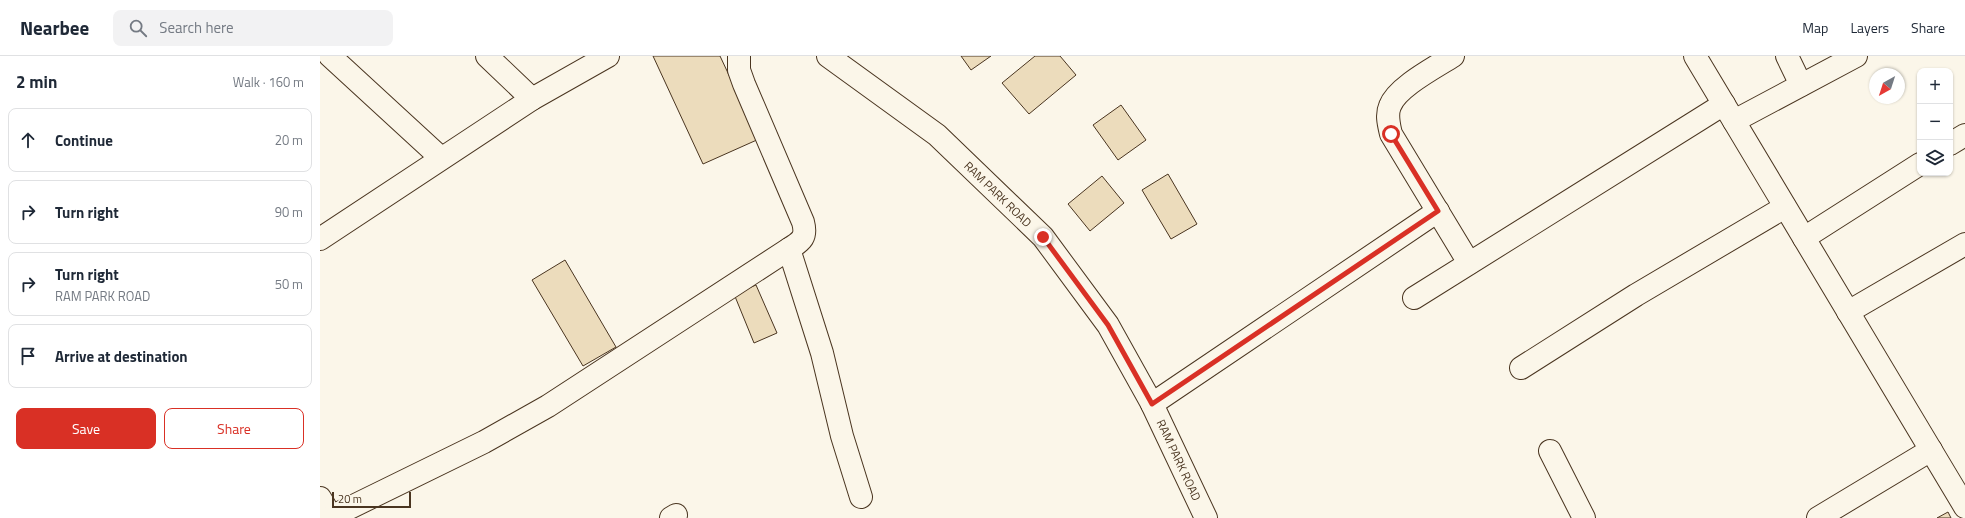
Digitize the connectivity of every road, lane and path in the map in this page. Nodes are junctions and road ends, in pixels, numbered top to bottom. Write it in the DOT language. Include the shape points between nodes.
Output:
graph roads {
  1 [pos="330,56"];
  2 [pos="487,56"];
  3 [pos="608,56"];
  4 [pos="739,56"];
  5 [pos="828,56"];
  6 [pos="1453,56"];
  7 [pos="1695,56"];
  8 [pos="1786,56"];
  9 [pos="1856,56"];
  10 [pos="1801,85"];
  11 [pos="532,99"];
  12 [pos="1729,113"];
  13 [pos="1965,135"];
  14 [pos="1953,142"];
  15 [pos="440,158"];
  16 [pos="1917,166"];
  17 [pos="1785,207"];
  18 [pos="1438,211"];
  19 [pos="1804,238"];
  20 [pos="320,239"];
  21 [pos="1965,244"];
  22 [pos="790,249"];
  23 [pos="1469,263"];
  24 [pos="1414,298"];
  25 [pos="1848,312"];
  26 [pos="1521,368"];
  27 [pos="1152,404"];
  28 [pos="1931,450"];
  29 [pos="1550,451"];
  30 [pos="861,497"];
  31 [pos="1965,507"];
  32 [pos="326,511"];
  33 [pos="1206,518"];
  34 [pos="1584,518"];
  35 [pos="1818,518"];
  1 -- 15 [label="street"];
  2 -- 11 [label="street"];
  3 -- 11 [label="street"];
  4 -- 22 [label="street" via="739,70 744,84 805,230 804,238"];
  5 -- 27 [label="street, RAM PARK ROAD" via="937,135 1043,237 1108,325"];
  6 -- 18 [label="street" via="1401,91 1390,106 1388,121 1391,134"];
  7 -- 12 [label="street"];
  8 -- 10 [label="street"];
  9 -- 10 [label="street"];
  10 -- 12 [label="street"];
  11 -- 15 [label="street"];
  12 -- 17 [label="street"];
  12 -- 23 [label="street"];
  13 -- 14 [label="street"];
  15 -- 20 [label="street"];
  16 -- 19 [label="street"];
  17 -- 19 [label="street"];
  17 -- 26 [label="street" via="1636,294"];
  18 -- 23 [label="street"];
  18 -- 27 [label="street"];
  19 -- 25 [label="street"];
  21 -- 25 [label="street"];
  22 -- 30 [label="street" via="822,353 842,436"];
  22 -- 32 [label="street" via="548,406 484,442"];
  23 -- 24 [label="street"];
  25 -- 28 [label="street"];
  27 -- 33 [label="street, RAM PARK ROAD"];
  28 -- 31 [label="street"];
  28 -- 35 [label="street"];
  29 -- 34 [label="street"];
}
